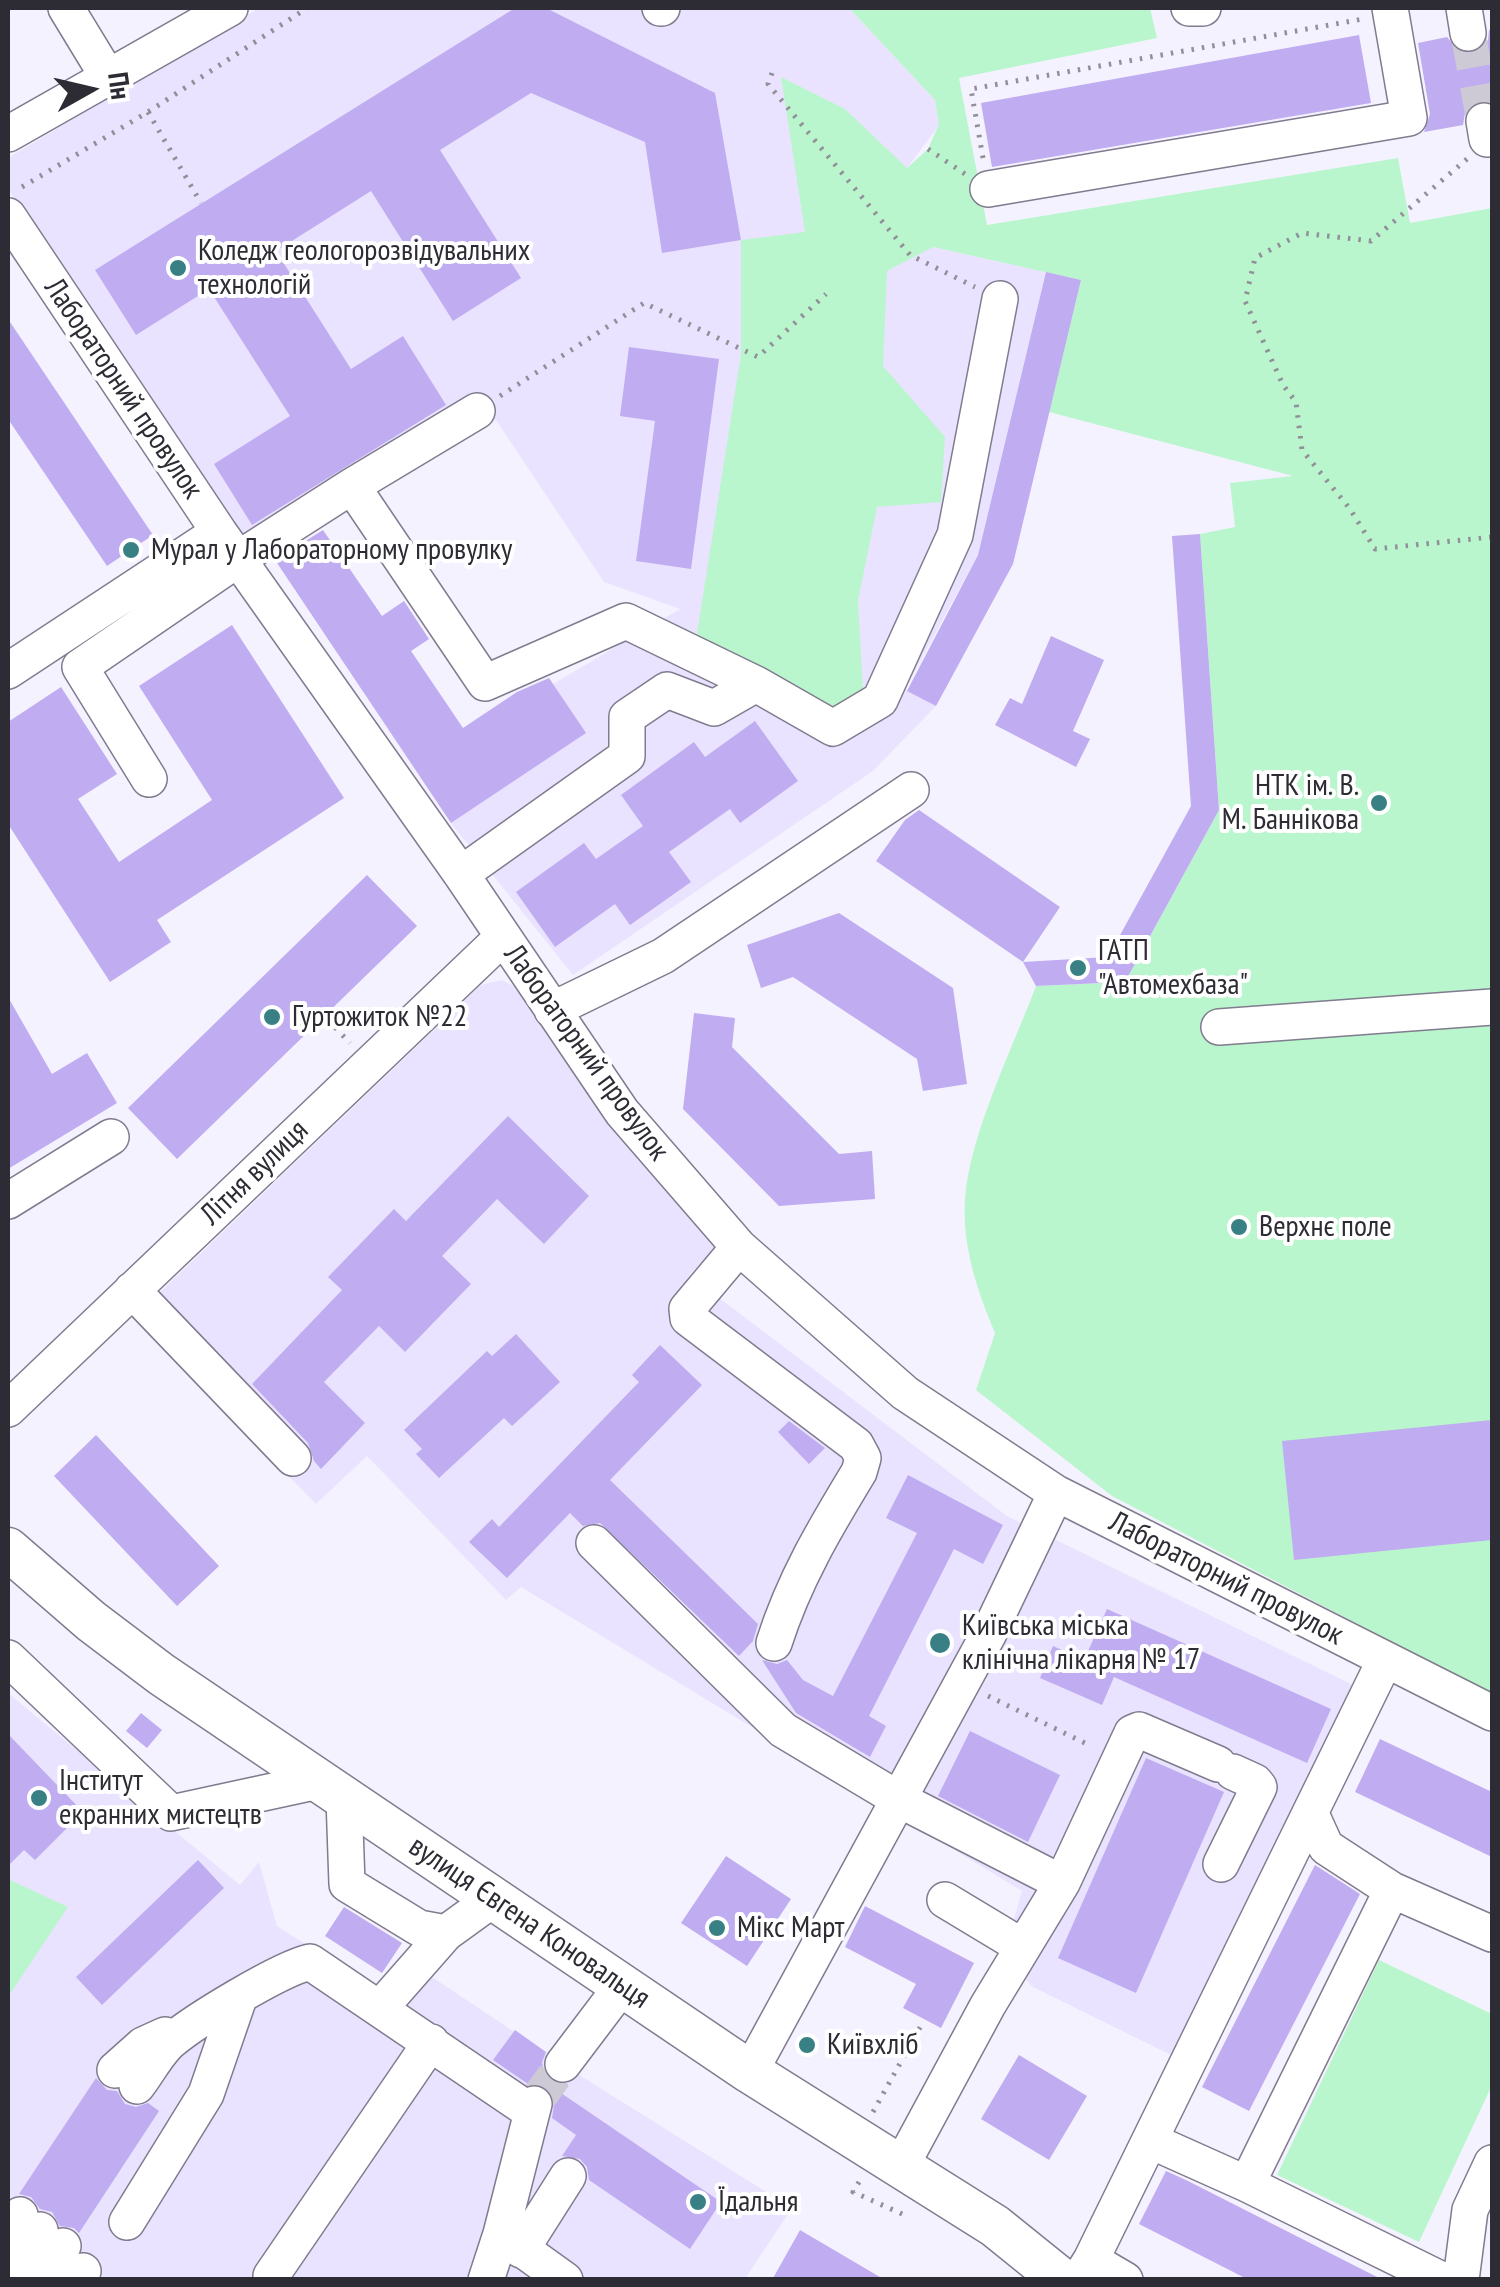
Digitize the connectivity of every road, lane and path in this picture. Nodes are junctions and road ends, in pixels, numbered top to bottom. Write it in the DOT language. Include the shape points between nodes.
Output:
graph roads {
  1 [pos="66,8"];
  2 [pos="230,8"];
  3 [pos="307,8"];
  4 [pos="1189,8"];
  5 [pos="1203,8"];
  6 [pos="1390,11"];
  7 [pos="772,73"];
  8 [pos="108,77"];
  9 [pos="148,112"];
  10 [pos="1485,130"];
  11 [pos="8,134"];
  12 [pos="928,149"];
  13 [pos="988,189"];
  14 [pos="15,201"];
  15 [pos="201,203"];
  16 [pos="826,294"];
  17 [pos="1000,299"];
  18 [pos="476,411"];
  19 [pos="352,486"];
  20 [pos="1492,536"];
  21 [pos="228,545"];
  22 [pos="8,671"];
  23 [pos="756,684"];
  24 [pos="149,780"];
  25 [pos="911,790"];
  26 [pos="461,874"];
  27 [pos="502,938"];
  28 [pos="1492,1008"];
  29 [pos="552,1010"];
  30 [pos="1218,1027"];
  31 [pos="111,1137"];
  32 [pos="8,1202"];
  33 [pos="740,1246"];
  34 [pos="132,1290"];
  35 [pos="8,1409"];
  36 [pos="293,1458"];
  37 [pos="1056,1493"];
  38 [pos="594,1543"];
  39 [pos="8,1549"];
  40 [pos="8,1658"];
  41 [pos="1385,1660"];
  42 [pos="960,1682"];
  43 [pos="753,1702"];
  44 [pos="1492,1713"];
  45 [pos="1121,1760"];
  46 [pos="332,1790"];
  47 [pos="900,1800"];
  48 [pos="1311,1814"];
  49 [pos="1221,1864"];
  50 [pos="1062,1883"];
  51 [pos="1392,1890"];
  52 [pos="493,1899"];
  53 [pos="945,1900"];
  54 [pos="446,1933"];
  55 [pos="1492,1934"];
  56 [pos="1023,1947"];
  57 [pos="622,1986"];
  58 [pos="225,2006"];
  59 [pos="381,2007"];
  60 [pos="923,2022"];
  61 [pos="431,2042"];
  62 [pos="563,2064"];
  63 [pos="750,2072"];
  64 [pos="137,2084"];
  65 [pos="872,2114"];
  66 [pos="1151,2141"];
  67 [pos="1492,2163"];
  68 [pos="900,2168"];
  69 [pos="568,2176"];
  70 [pos="1247,2184"];
  71 [pos="127,2222"];
  72 [pos="511,2242"];
  73 [pos="48,2246"];
  74 [pos="8,2272"];
  75 [pos="1077,2273"];
  76 [pos="270,2276"];
  77 [pos="8,2280"];
  78 [pos="16,2280"];
  79 [pos="40,2280"];
  80 [pos="486,2280"];
  81 [pos="565,2280"];
  82 [pos="1125,2280"];
  83 [pos="1442,2280"];
  84 [pos="1461,2280"];
  1 -- 8 [label="street"];
  2 -- 8 [label="street"];
  3 -- 9 [label="path"];
  4 -- 5 [label="street"];
  6 -- 13 [label="path" via="971,89"];
  6 -- 13 [label="street" via="1409,118"];
  7 -- 17 [label="path" via="768,84 910,255"];
  8 -- 11 [label="street"];
  9 -- 14 [label="path"];
  9 -- 15 [label="path"];
  10 -- 20 [label="path" via="1456,170 1371,241 1302,233 1255,258 1245,301 1296,402 1302,450 1374,549"];
  12 -- 13 [label="path"];
  14 -- 21 [label="street, Лабораторний провулок"];
  16 -- 18 [label="path" via="758,357 644,304"];
  17 -- 23 [label="street" via="955,534 880,700 833,728"];
  18 -- 19 [label="street"];
  19 -- 21 [label="street"];
  19 -- 23 [label="street" via="485,683 626,621"];
  21 -- 22 [label="street"];
  21 -- 24 [label="street" via="80,667"];
  21 -- 26 [label="street, Лабораторний провулок"];
  23 -- 26 [label="street" via="714,708 667,690 627,716 626,756"];
  25 -- 29 [label="street" via="662,956"];
  26 -- 27 [label="street, Лабораторний провулок"];
  27 -- 29 [label="street, Лабораторний провулок"];
  27 -- 34 [label="street, Літня вулиця"];
  28 -- 30 [label="street"];
  29 -- 33 [label="street, Лабораторний провулок" via="622,1112"];
  31 -- 32 [label="street"];
  33 -- 37 [label="street, Лабораторний провулок" via="904,1393"];
  33 -- 43 [label="street" via="686,1310 688,1318 856,1445 862,1458 789,1597"];
  34 -- 35 [label="street, Літня вулиця"];
  34 -- 36 [label="street"];
  37 -- 41 [label="street, Лабораторний провулок"];
  37 -- 42 [label="street"];
  38 -- 43 [label="street"];
  39 -- 46 [label="main road, вулиця Євгена Коновальця" via="161,1674"];
  40 -- 46 [label="street" via="171,1813"];
  41 -- 44 [label="street, Лабораторний провулок"];
  41 -- 48 [label="street"];
  42 -- 45 [label="path"];
  42 -- 47 [label="street"];
  43 -- 47 [label="street" via="783,1730"];
  45 -- 49 [label="street" via="1139,1730 1256,1782"];
  45 -- 50 [label="street"];
  46 -- 52 [label="main road, вулиця Євгена Коновальця"];
  46 -- 54 [label="street" via="347,1884 419,1928"];
  47 -- 50 [label="street"];
  47 -- 63 [label="street"];
  48 -- 51 [label="street" via="1326,1846"];
  48 -- 66 [label="street"];
  50 -- 56 [label="street"];
  51 -- 55 [label="street"];
  51 -- 70 [label="street"];
  52 -- 54 [label="street"];
  52 -- 57 [label="main road, вулиця Євгена Коновальця"];
  53 -- 56 [label="street"];
  54 -- 59 [label="street"];
  56 -- 68 [label="street"];
  57 -- 62 [label="street"];
  57 -- 63 [label="main road, вулиця Євгена Коновальця"];
  58 -- 59 [label="street" via="310,1962"];
  58 -- 64 [label="street" via="169,2042"];
  58 -- 71 [label="street" via="206,2094"];
  59 -- 61 [label="street"];
  60 -- 65 [label="path"];
  61 -- 72 [label="street" via="532,2108"];
  61 -- 76 [label="street"];
  63 -- 68 [label="main road, вулиця Євгена Коновальця"];
  66 -- 70 [label="street"];
  66 -- 75 [label="street"];
  67 -- 84 [label="street" via="1470,2210"];
  68 -- 75 [label="main road, вулиця Євгена Коновальця"];
  69 -- 72 [label="street"];
  70 -- 83 [label="street"];
  72 -- 80 [label="street"];
  72 -- 81 [label="street"];
  73 -- 78 [label="street" via="18,2268"];
  73 -- 79 [label="street"];
  74 -- 77 [label="street"];
  75 -- 82 [label="street"];
}
